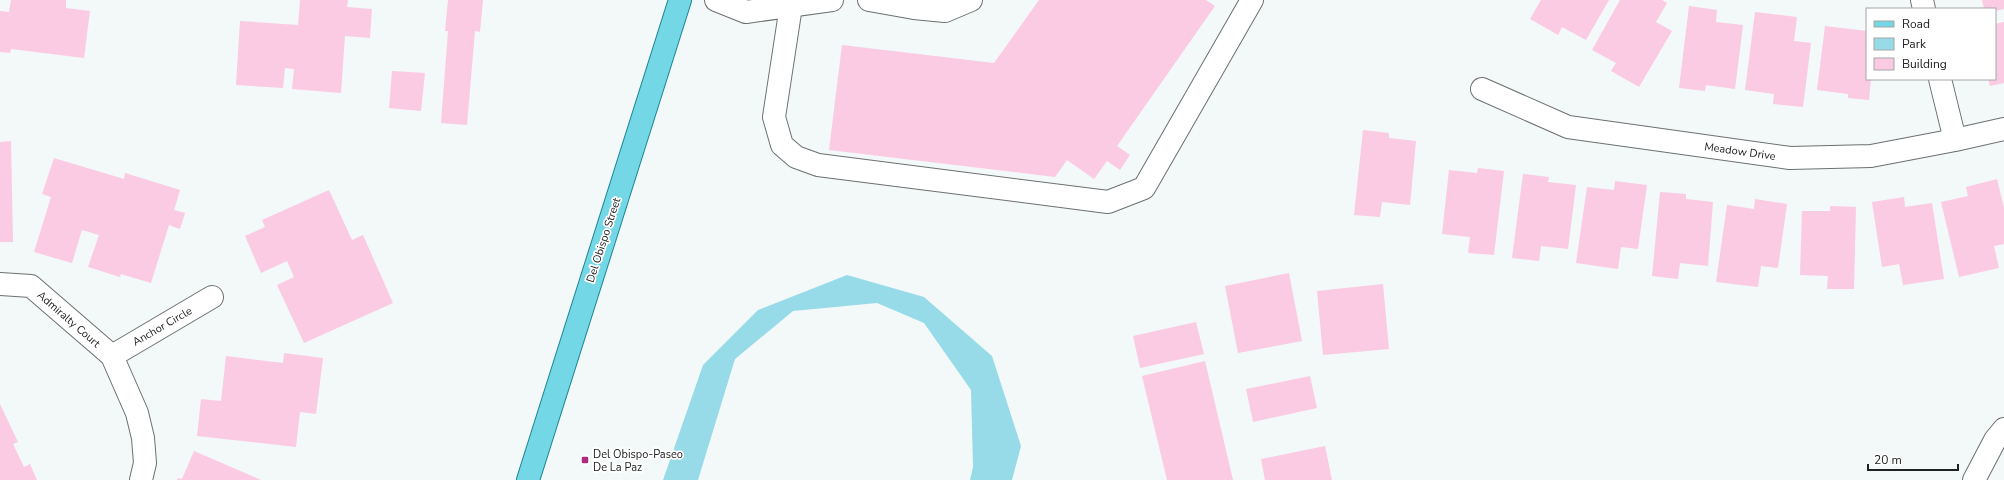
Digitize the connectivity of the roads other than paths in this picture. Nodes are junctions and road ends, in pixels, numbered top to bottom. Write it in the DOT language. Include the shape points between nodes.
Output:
graph roads {
  1 [pos="680,0"];
  2 [pos="716,0"];
  3 [pos="832,0"];
  4 [pos="869,0"];
  5 [pos="971,0"];
  6 [pos="1252,0"];
  7 [pos="791,6"];
  8 [pos="1940,80"];
  9 [pos="1482,89"];
  10 [pos="2004,129"];
  11 [pos="1955,140"];
  12 [pos="0,284"];
  13 [pos="212,297"];
  14 [pos="112,356"];
  15 [pos="2004,428"];
  16 [pos="141,480"];
  17 [pos="528,480"];
  18 [pos="1974,480"];
  1 -- 17 [label="main road, Del Obispo Street"];
  2 -- 7 [label="street" via="746,12"];
  3 -- 7 [label="street"];
  4 -- 5 [label="street" via="945,11"];
  6 -- 7 [label="street" via="1144,188 1108,202 818,165 796,158 782,145 774,118"];
  8 -- 11 [label="street"];
  9 -- 11 [label="street, Meadow Drive" via="1568,127 1790,158 1871,156"];
  10 -- 11 [label="street, Meadow Drive"];
  12 -- 14 [label="street, Admiralty Court" via="31,286"];
  13 -- 14 [label="street, Anchor Circle"];
  14 -- 16 [label="street" via="136,413 143,438 145,462"];
  15 -- 18 [label="street"];
}
